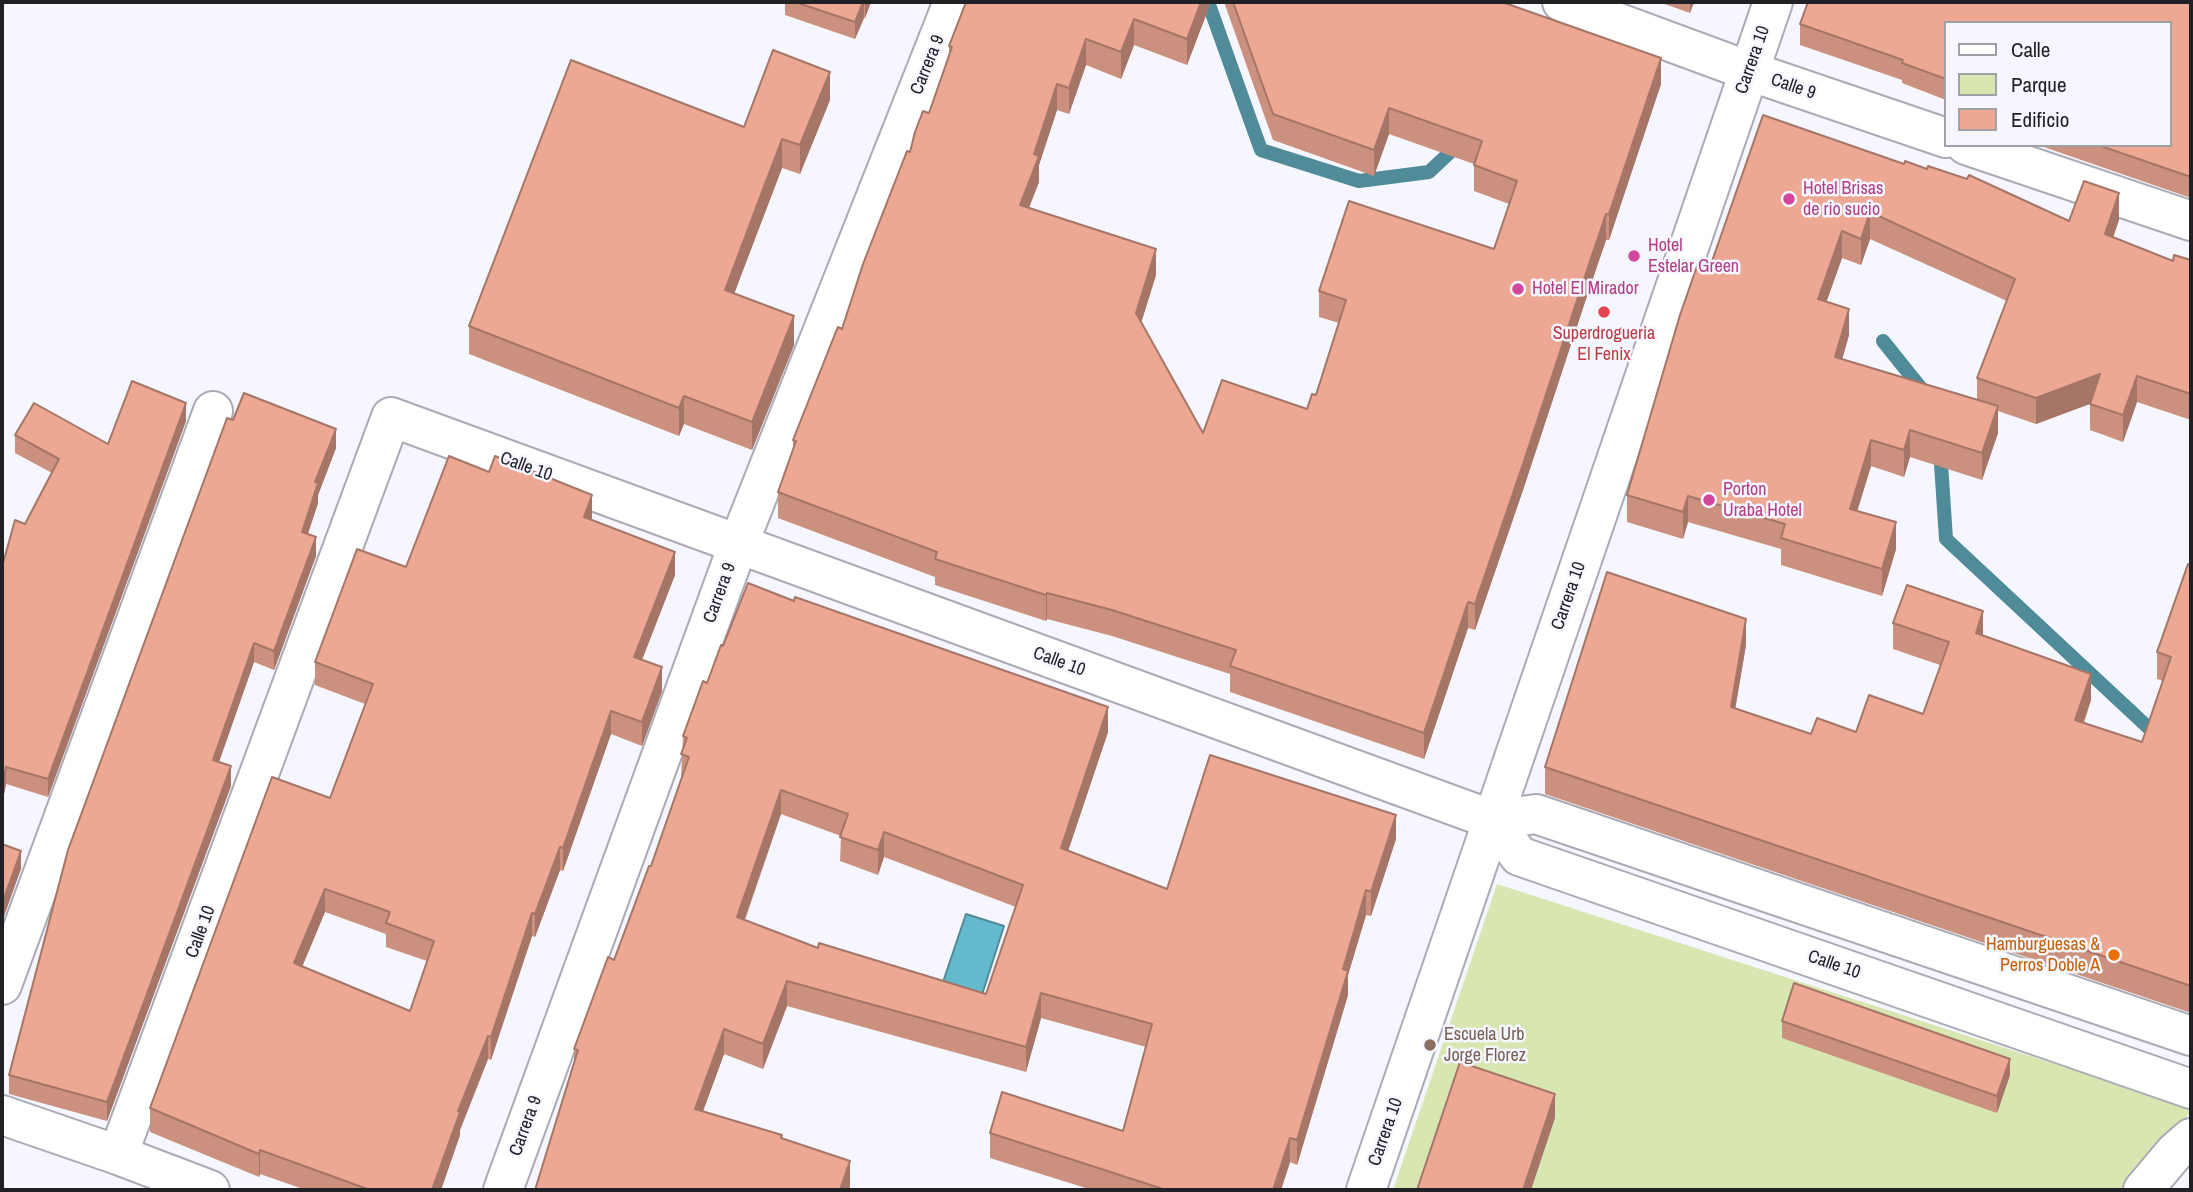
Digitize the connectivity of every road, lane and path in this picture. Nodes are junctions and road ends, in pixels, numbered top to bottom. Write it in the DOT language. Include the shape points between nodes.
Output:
graph roads {
  1 [pos="953,2"];
  2 [pos="1562,2"];
  3 [pos="1773,2"];
  4 [pos="1749,72"];
  5 [pos="1944,137"];
  6 [pos="1972,147"];
  7 [pos="2191,221"];
  8 [pos="213,411"];
  9 [pos="738,545"];
  10 [pos="1493,820"];
  11 [pos="2,985"];
  12 [pos="2191,1036"];
  13 [pos="2191,1089"];
  14 [pos="2,1115"];
  15 [pos="2191,1138"];
  16 [pos="118,1155"];
  17 [pos="210,1190"];
  18 [pos="503,1190"];
  19 [pos="1366,1190"];
  20 [pos="2143,1190"];
  1 -- 9 [label="street, Carrera 9"];
  2 -- 4 [label="street, Calle 9"];
  3 -- 4 [label="street, Carrera 10"];
  4 -- 5 [label="street, Calle 9"];
  4 -- 10 [label="street, Carrera 10"];
  6 -- 7 [label="street"];
  8 -- 11 [label="street"];
  9 -- 10 [label="street, Calle 10"];
  9 -- 16 [label="street, Calle 10" via="391,417"];
  9 -- 18 [label="street, Carrera 9"];
  10 -- 12 [label="street, Calle 10" via="1536,814"];
  10 -- 13 [label="street, Calle 10" via="1519,856"];
  10 -- 19 [label="street, Carrera 10"];
  14 -- 16 [label="street"];
  15 -- 20 [label="street"];
  16 -- 17 [label="street"];
}
